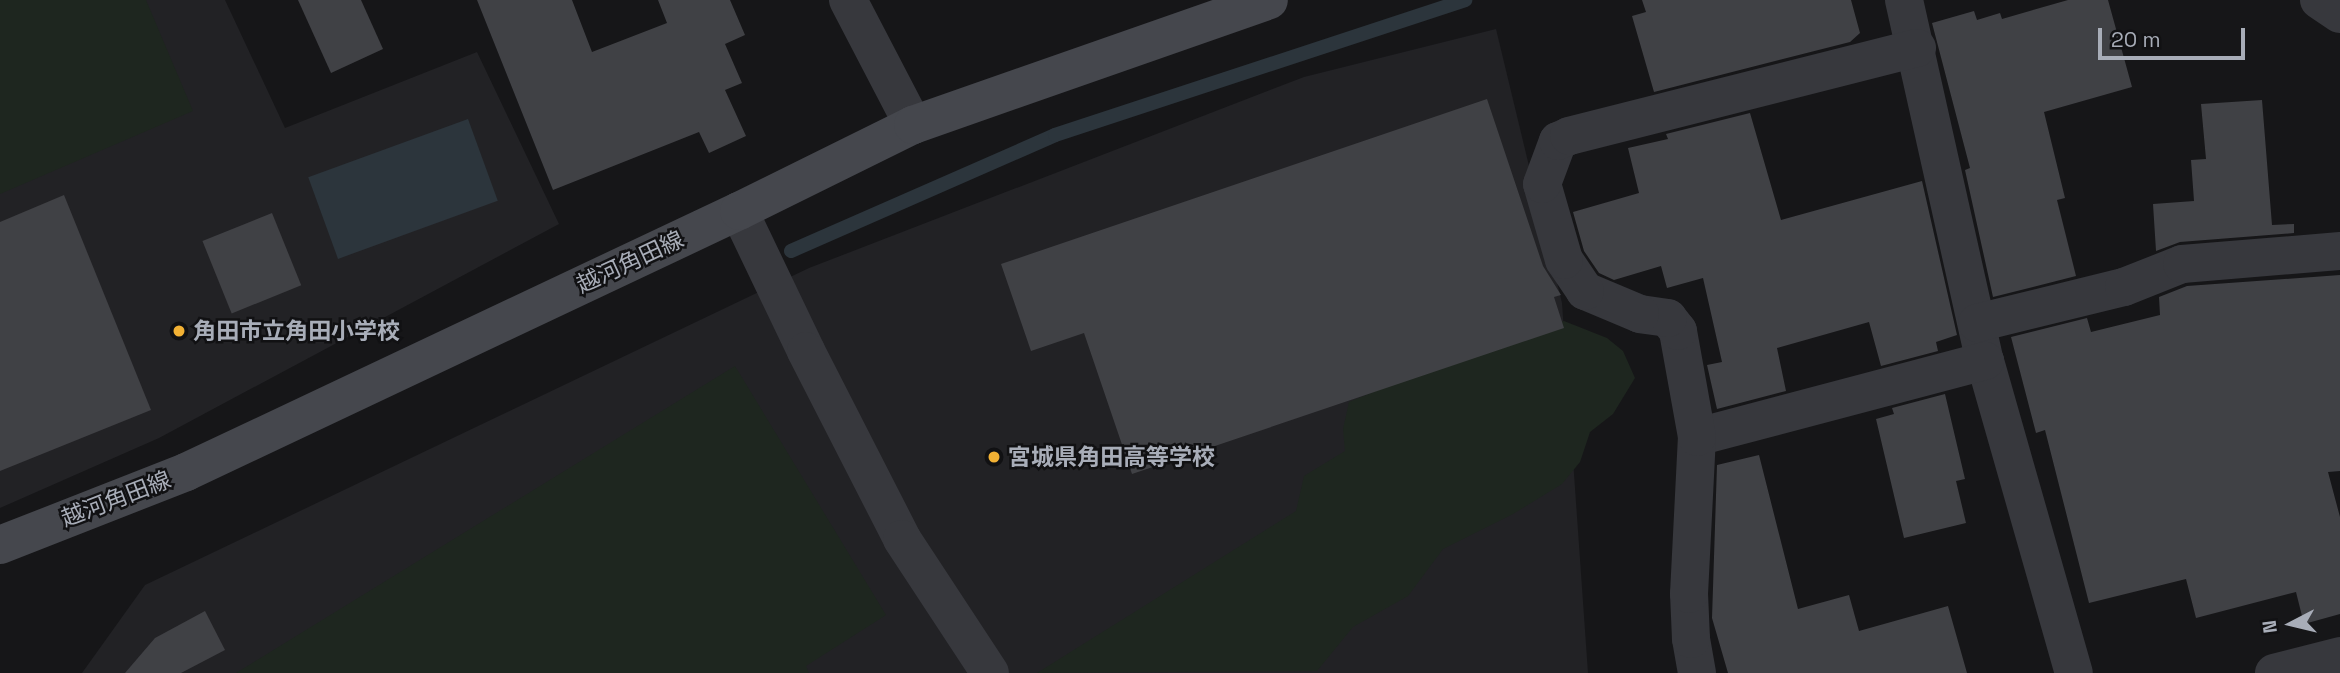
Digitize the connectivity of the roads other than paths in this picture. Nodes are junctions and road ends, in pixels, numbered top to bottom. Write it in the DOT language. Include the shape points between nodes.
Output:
graph roads {
  1 [pos="848,0"];
  2 [pos="1269,0"];
  3 [pos="1904,0"];
  4 [pos="2319,0"];
  5 [pos="2340,14"];
  6 [pos="1917,48"];
  7 [pos="913,125"];
  8 [pos="739,211"];
  9 [pos="2340,251"];
  10 [pos="1977,323"];
  11 [pos="1985,360"];
  12 [pos="1697,437"];
  13 [pos="0,545"];
  14 [pos="2340,656"];
  15 [pos="990,673"];
  16 [pos="1697,673"];
  17 [pos="2074,673"];
  18 [pos="2274,673"];
  1 -- 7 [label="street"];
  2 -- 7 [label="main road, 越河角田線"];
  3 -- 6 [label="street"];
  4 -- 5 [label="street"];
  6 -- 10 [label="street"];
  6 -- 12 [label="street" via="1558,141 1542,184 1564,260 1585,291 1640,314 1674,322"];
  7 -- 8 [label="main road, 越河角田線"];
  8 -- 13 [label="main road, 越河角田線" via="186,472"];
  8 -- 15 [label="street" via="902,539"];
  9 -- 10 [label="street" via="2182,264 2124,287"];
  10 -- 11 [label="street"];
  11 -- 12 [label="street"];
  11 -- 17 [label="street"];
  12 -- 16 [label="street" via="1689,594"];
  14 -- 18 [label="street"];
}
